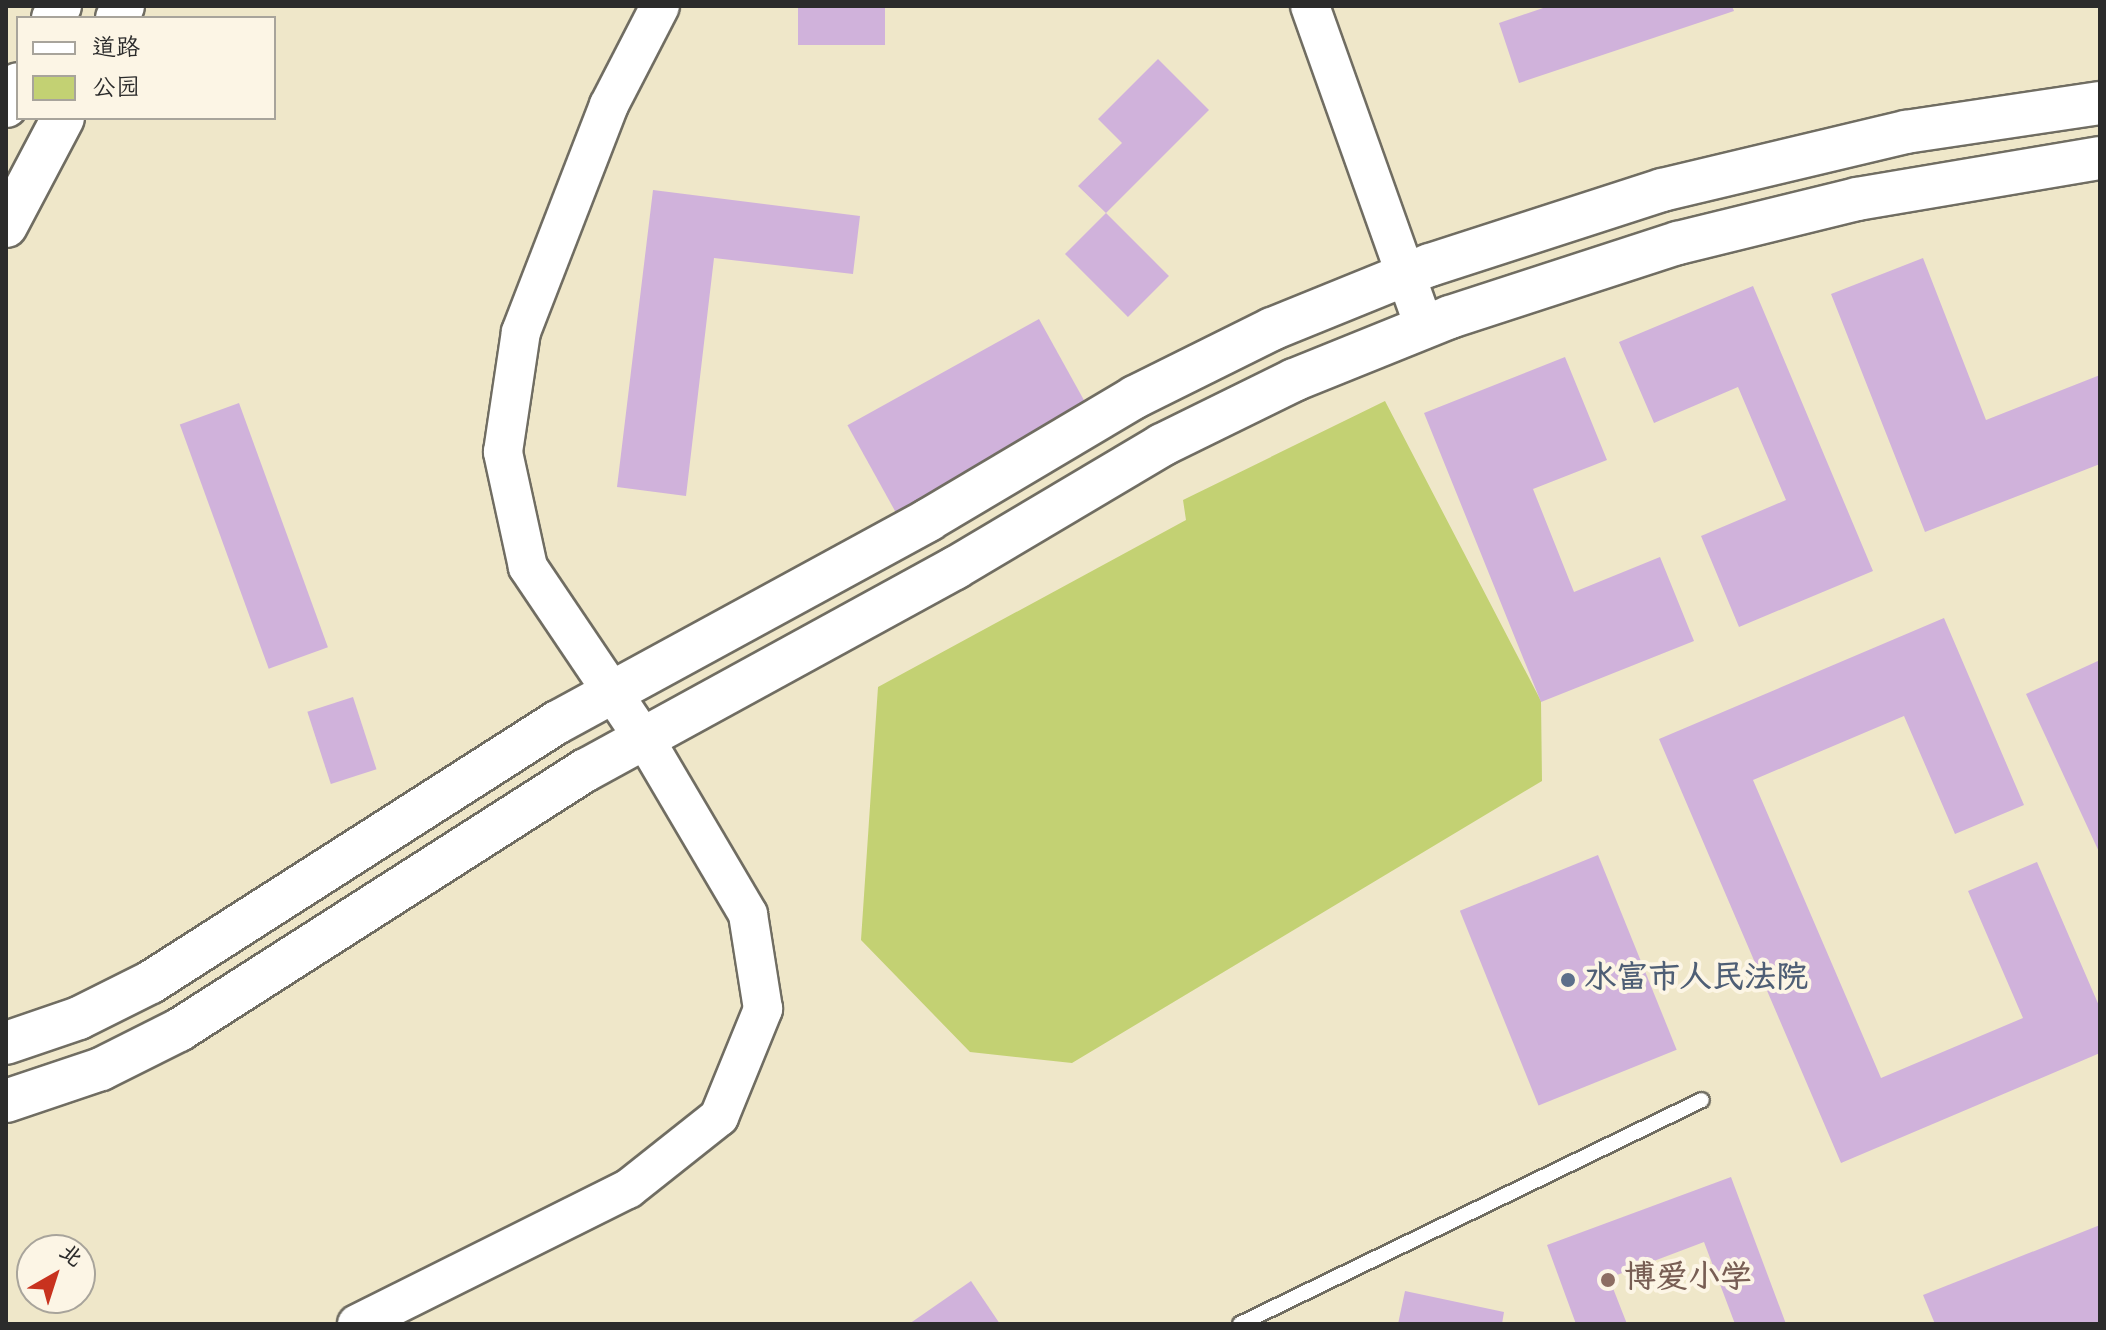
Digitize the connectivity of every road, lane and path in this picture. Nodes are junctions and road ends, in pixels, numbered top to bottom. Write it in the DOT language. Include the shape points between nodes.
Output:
graph roads {
  1 [pos="660,6"];
  2 [pos="1310,6"];
  3 [pos="16,88"];
  4 [pos="2100,103"];
  5 [pos="6,106"];
  6 [pos="62,120"];
  7 [pos="2100,158"];
  8 [pos="6,226"];
  9 [pos="1405,275"];
  10 [pos="1424,327"];
  11 [pos="612,692"];
  12 [pos="643,738"];
  13 [pos="6,1043"];
  14 [pos="1702,1100"];
  15 [pos="6,1101"];
  16 [pos="357,1324"];
  17 [pos="1240,1324"];
  1 -- 11 [label="street" via="609,105 521,332 503,452 528,567"];
  2 -- 9 [label="street"];
  3 -- 5 [label="main road"];
  4 -- 9 [label="main road" via="1966,121 1784,158 1603,207"];
  6 -- 8 [label="main road"];
  7 -- 10 [label="main road" via="1976,176 1797,212 1619,261"];
  9 -- 10 [label="street"];
  9 -- 11 [label="main road" via="1178,374 928,520"];
  10 -- 12 [label="main road" via="1294,380 1162,445 955,568"];
  11 -- 12 [label="street"];
  11 -- 13 [label="main road" via="472,774 151,982 79,1018"];
  12 -- 15 [label="main road" via="456,849 179,1030 90,1074"];
  12 -- 16 [label="street" via="748,914 763,1009 719,1117 628,1189"];
  14 -- 17 [label="lane"];
}
